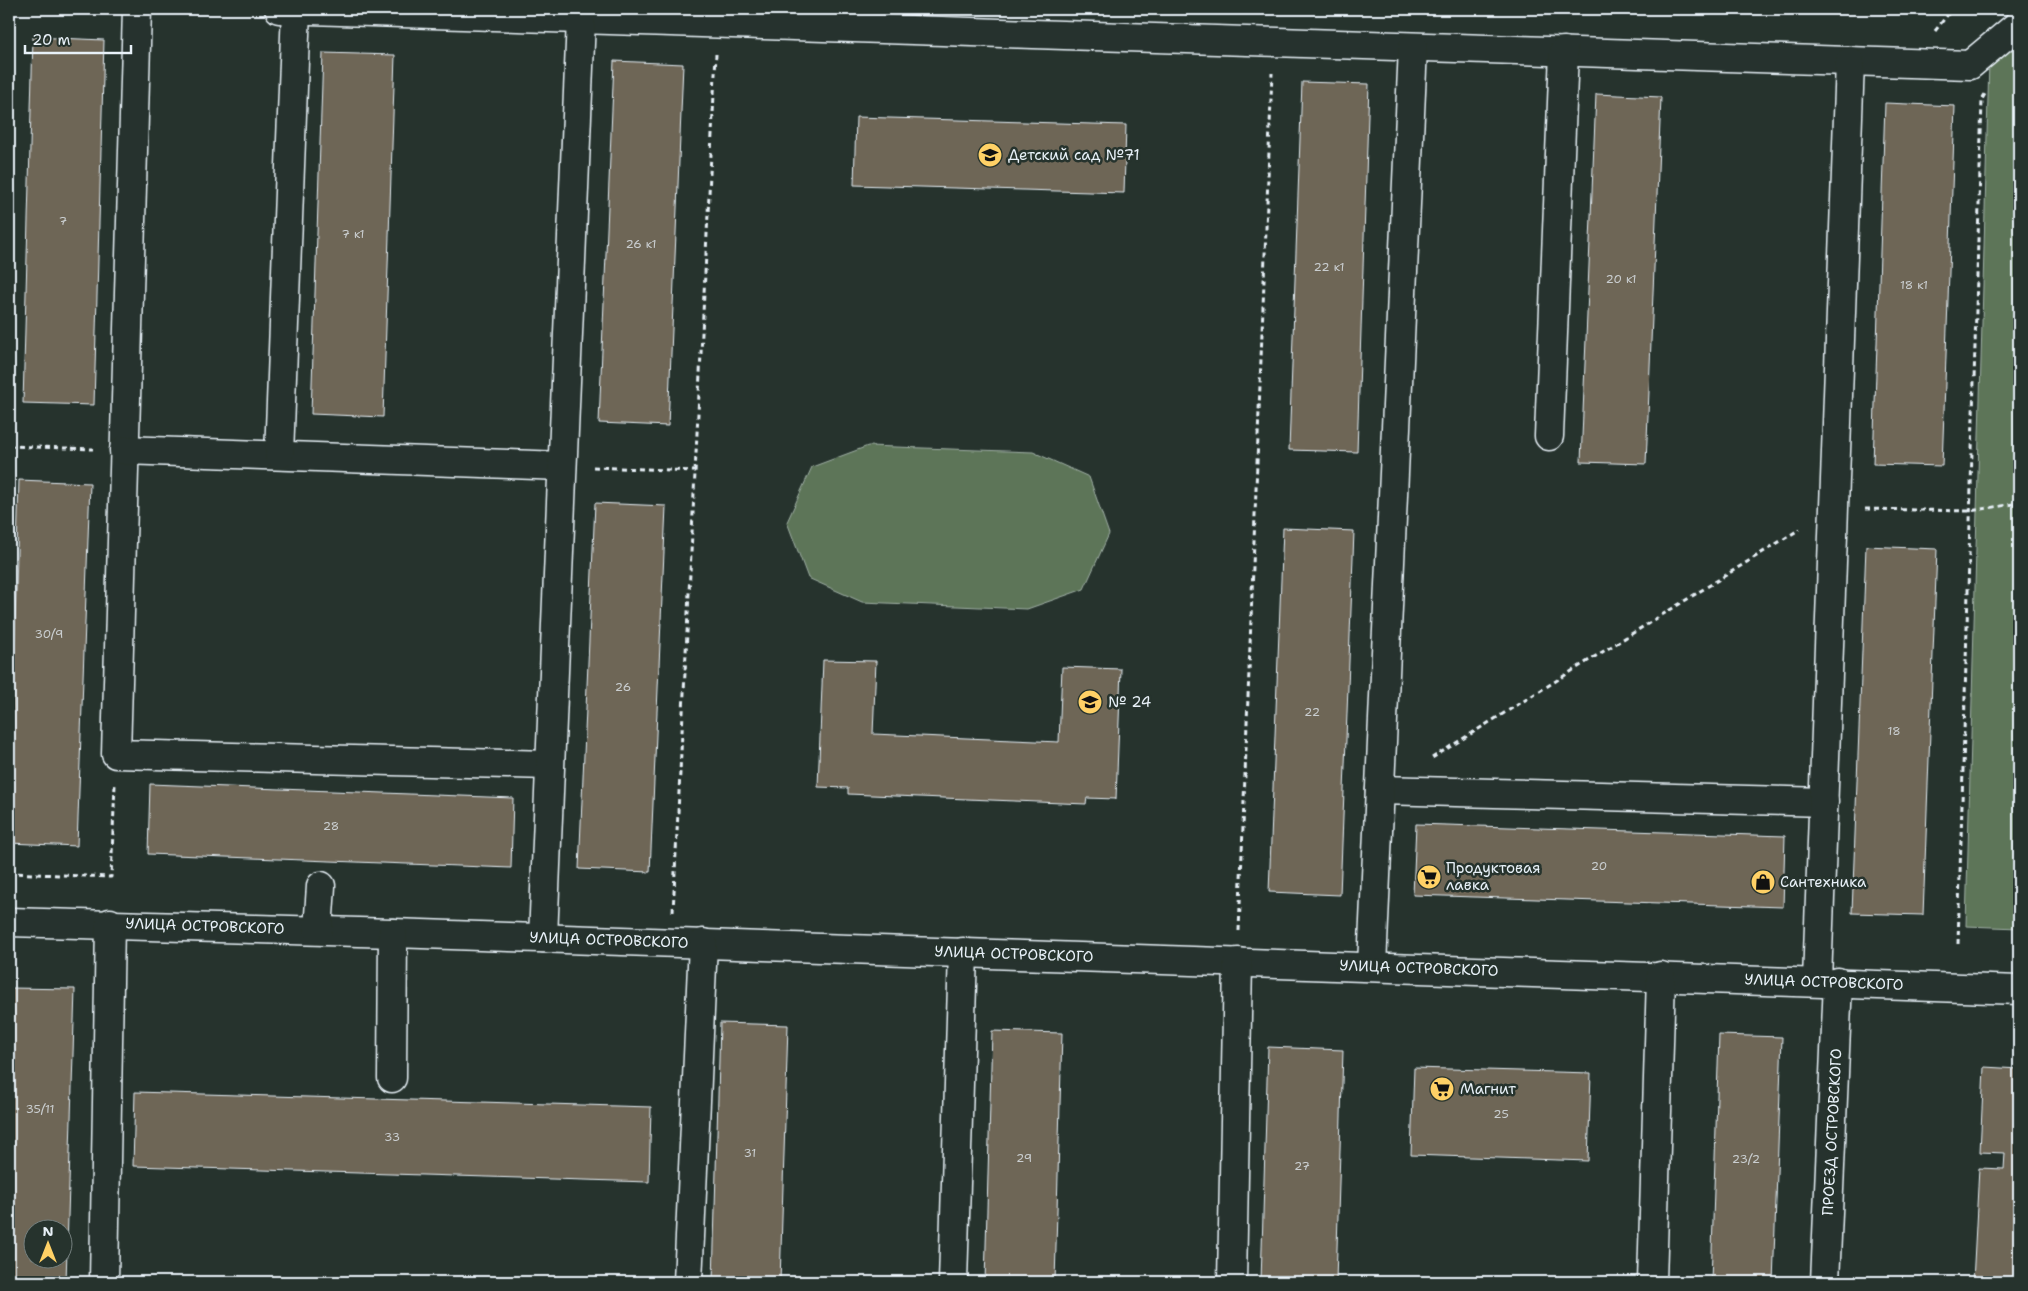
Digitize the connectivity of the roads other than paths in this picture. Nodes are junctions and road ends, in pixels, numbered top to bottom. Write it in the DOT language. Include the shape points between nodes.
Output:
graph roads {
  1 [pos="137,9"];
  2 [pos="279,9"];
  3 [pos="296,9"];
  4 [pos="844,18"];
  5 [pos="581,19"];
  6 [pos="2019,24"];
  7 [pos="1413,47"];
  8 [pos="1564,51"];
  9 [pos="1850,61"];
  10 [pos="1549,436"];
  11 [pos="124,450"];
  12 [pos="279,455"];
  13 [pos="562,466"];
  14 [pos="549,765"];
  15 [pos="1380,790"];
  16 [pos="1824,802"];
  17 [pos="320,886"];
  18 [pos="9,922"];
  19 [pos="110,923"];
  20 [pos="318,930"];
  21 [pos="393,933"];
  22 [pos="543,938"];
  23 [pos="703,943"];
  24 [pos="963,952"];
  25 [pos="1238,962"];
  26 [pos="1372,966"];
  27 [pos="1661,976"];
  28 [pos="1828,982"];
  29 [pos="2019,990"];
  30 [pos="392,1078"];
  31 [pos="104,1282"];
  32 [pos="688,1282"];
  33 [pos="953,1282"];
  34 [pos="1232,1282"];
  35 [pos="1652,1282"];
  36 [pos="1825,1282"];
  1 -- 11 [label="street"];
  2 -- 3 [label="street"];
  3 -- 5 [label="street"];
  3 -- 12 [label="street"];
  4 -- 5 [label="street" via="717,23"];
  4 -- 7 [label="street"];
  5 -- 13 [label="street"];
  6 -- 9 [label="street" via="1970,65"];
  7 -- 8 [label="street"];
  7 -- 15 [label="street"];
  8 -- 9 [label="street"];
  8 -- 10 [label="street"];
  9 -- 16 [label="street, ПРОЕЗД ОСТРОВСКОГО"];
  11 -- 12 [label="street"];
  11 -- 14 [label="street" via="116,754"];
  12 -- 13 [label="street"];
  13 -- 14 [label="street"];
  14 -- 22 [label="street"];
  15 -- 16 [label="street"];
  15 -- 26 [label="street"];
  16 -- 28 [label="street, ПРОЕЗД ОСТРОВСКОГО"];
  17 -- 20 [label="street"];
  18 -- 19 [label="street, УЛИЦА ОСТРОВСКОГО"];
  19 -- 20 [label="street, УЛИЦА ОСТРОВСКОГО"];
  19 -- 31 [label="street"];
  20 -- 21 [label="street, УЛИЦА ОСТРОВСКОГО"];
  21 -- 22 [label="street, УЛИЦА ОСТРОВСКОГО"];
  21 -- 30 [label="street"];
  22 -- 23 [label="street, УЛИЦА ОСТРОВСКОГО"];
  23 -- 24 [label="street, УЛИЦА ОСТРОВСКОГО"];
  23 -- 32 [label="street"];
  24 -- 25 [label="street, УЛИЦА ОСТРОВСКОГО"];
  24 -- 33 [label="street"];
  25 -- 26 [label="street, УЛИЦА ОСТРОВСКОГО"];
  25 -- 34 [label="street"];
  26 -- 27 [label="street, УЛИЦА ОСТРОВСКОГО"];
  27 -- 28 [label="street, УЛИЦА ОСТРОВСКОГО"];
  27 -- 35 [label="street"];
  28 -- 29 [label="street, УЛИЦА ОСТРОВСКОГО"];
  28 -- 36 [label="street, ПРОЕЗД ОСТРОВСКОГО"];
}
